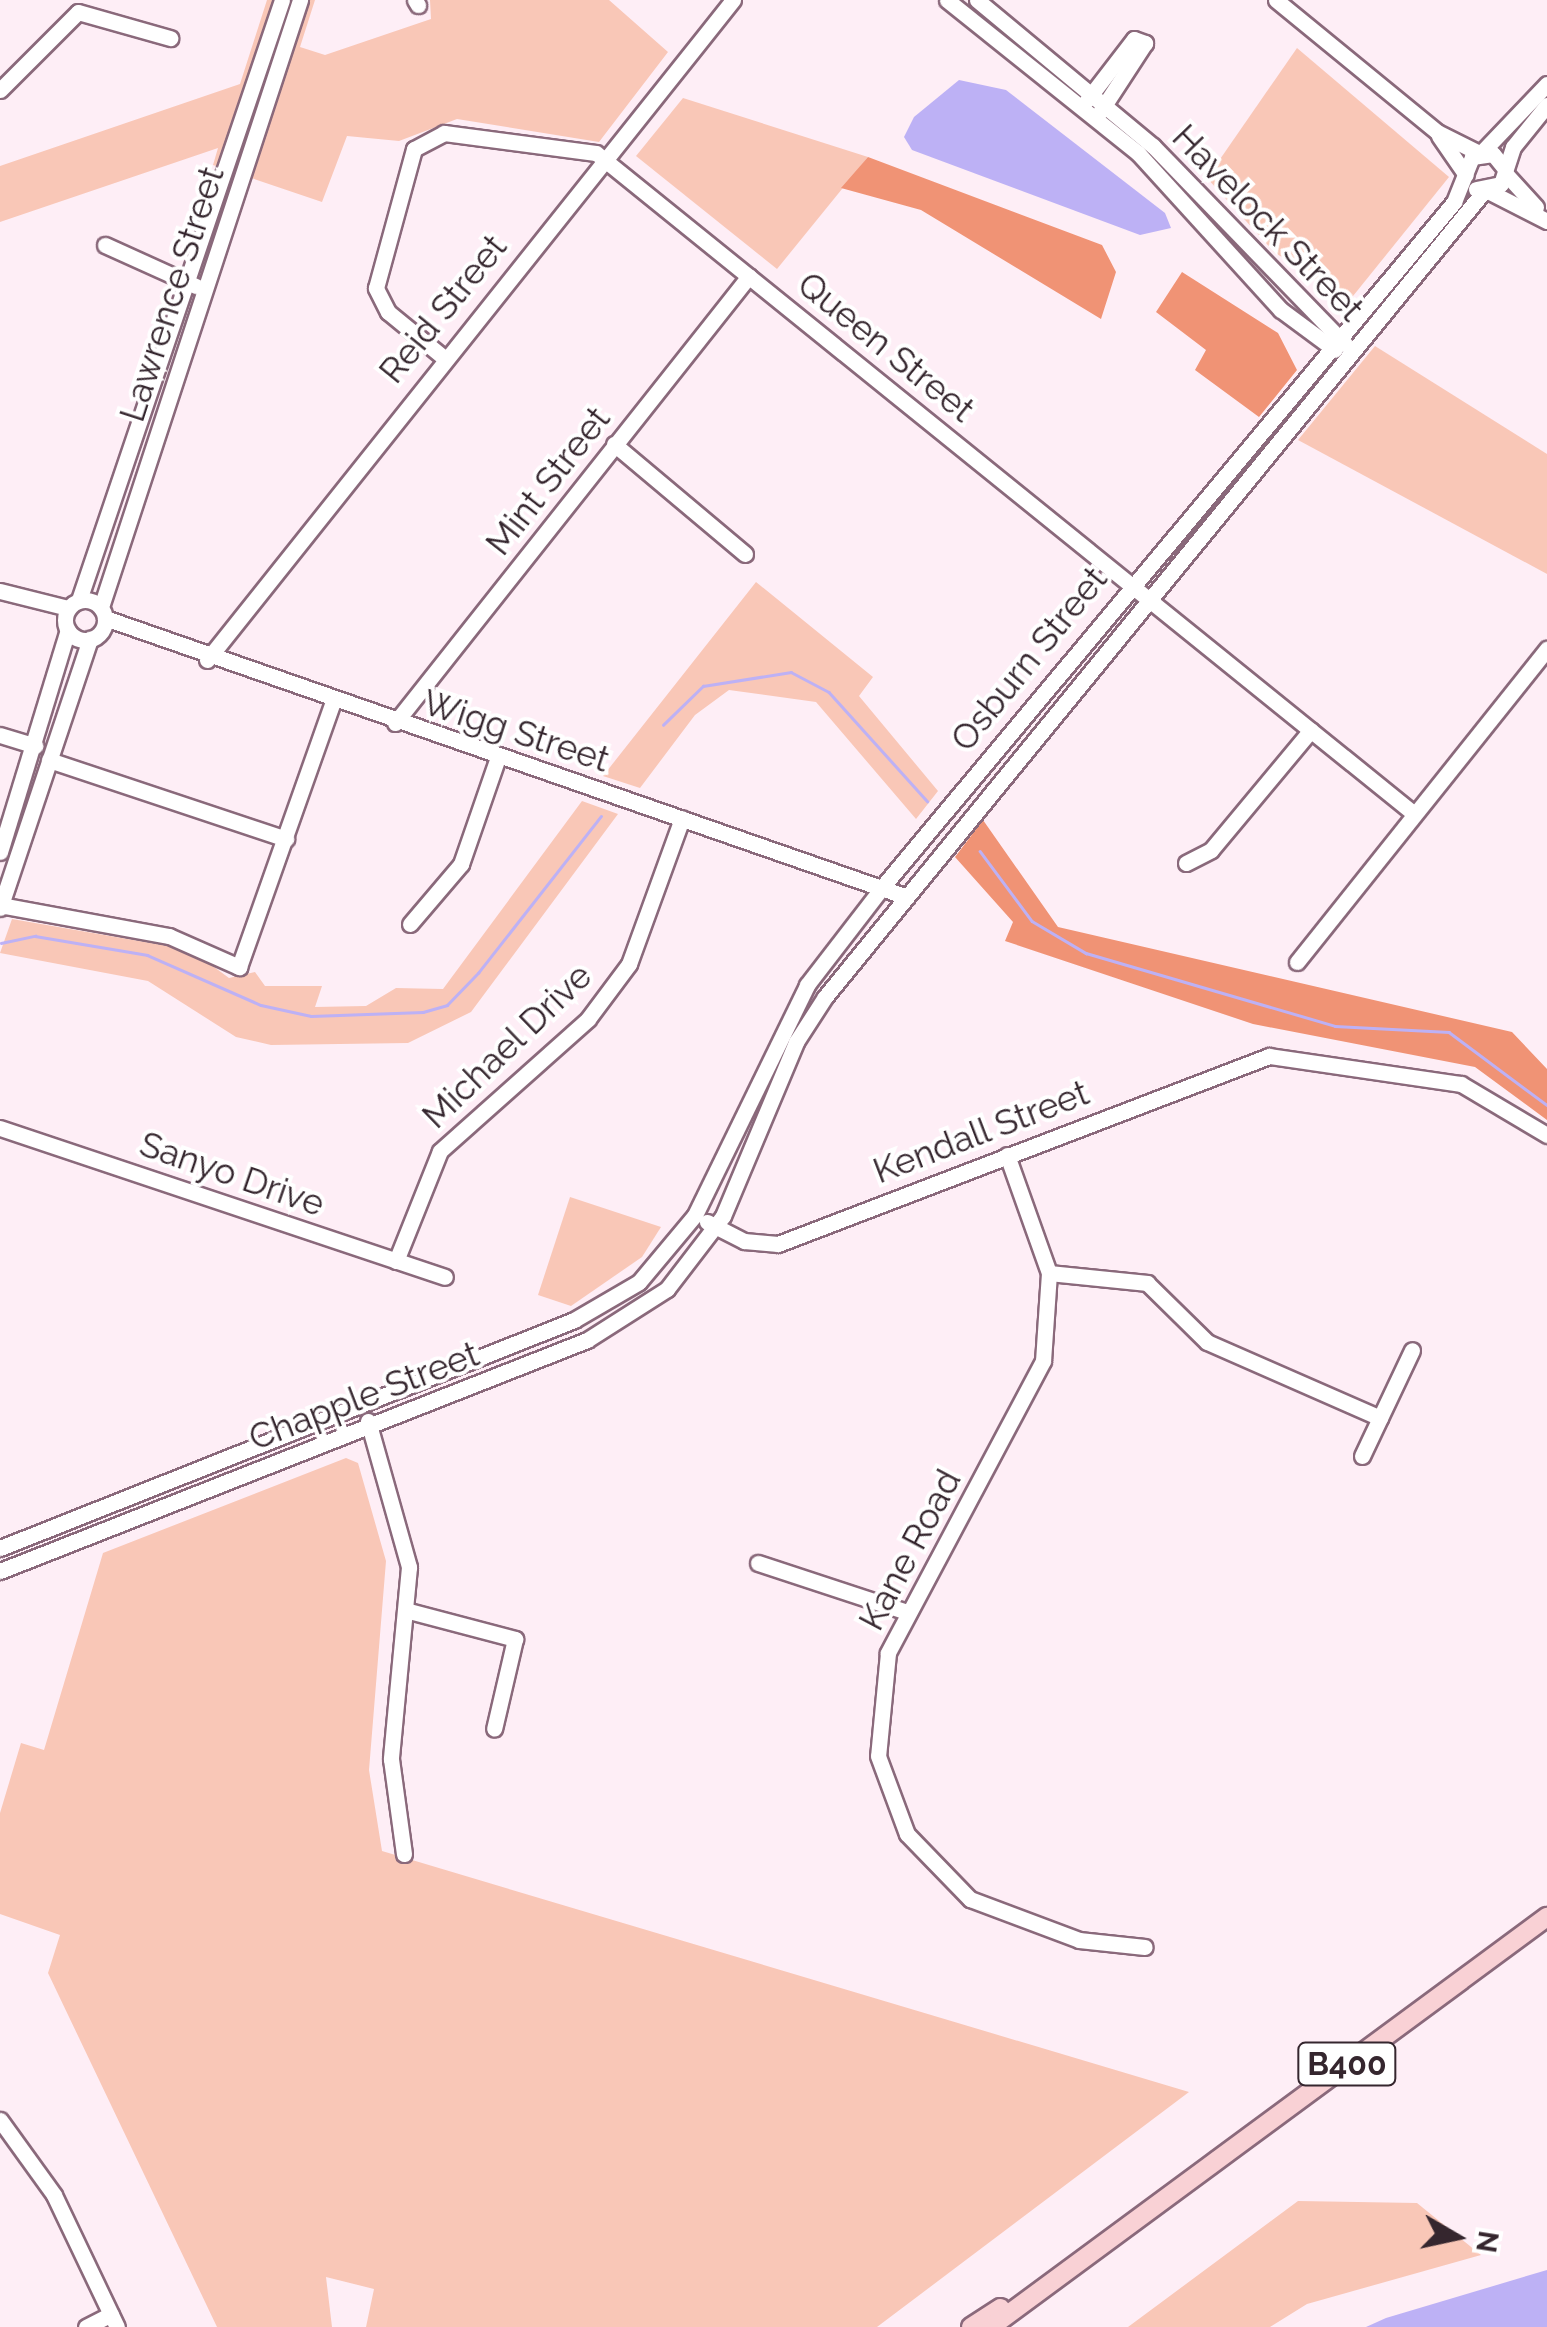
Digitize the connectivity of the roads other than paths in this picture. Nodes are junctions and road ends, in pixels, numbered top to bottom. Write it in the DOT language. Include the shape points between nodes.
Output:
graph roads {
  1 [pos="282,0"];
  2 [pos="300,0"];
  3 [pos="733,0"];
  4 [pos="947,0"];
  5 [pos="977,0"];
  6 [pos="1268,0"];
  7 [pos="1282,5"];
  8 [pos="170,38"];
  9 [pos="256,76"];
  10 [pos="274,81"];
  11 [pos="1547,84"];
  12 [pos="0,90"];
  13 [pos="1086,100"];
  14 [pos="1547,104"];
  15 [pos="1101,112"];
  16 [pos="1437,132"];
  17 [pos="1481,152"];
  18 [pos="604,159"];
  19 [pos="1505,171"];
  20 [pos="1467,177"];
  21 [pos="1486,191"];
  22 [pos="1547,220"];
  23 [pos="105,246"];
  24 [pos="749,276"];
  25 [pos="188,284"];
  26 [pos="205,289"];
  27 [pos="1342,335"];
  28 [pos="1330,349"];
  29 [pos="1349,353"];
  30 [pos="443,356"];
  31 [pos="135,444"];
  32 [pos="614,444"];
  33 [pos="152,450"];
  34 [pos="745,554"];
  35 [pos="1130,581"];
  36 [pos="0,591"];
  37 [pos="1149,598"];
  38 [pos="70,615"];
  39 [pos="99,624"];
  40 [pos="1547,648"];
  41 [pos="207,660"];
  42 [pos="333,702"];
  43 [pos="395,723"];
  44 [pos="1311,730"];
  45 [pos="0,734"];
  46 [pos="35,746"];
  47 [pos="498,757"];
  48 [pos="50,760"];
  49 [pos="1413,812"];
  50 [pos="682,818"];
  51 [pos="286,839"];
  52 [pos="0,852"];
  53 [pos="1186,863"];
  54 [pos="7,871"];
  55 [pos="884,884"];
  56 [pos="907,897"];
  57 [pos="0,906"];
  58 [pos="410,924"];
  59 [pos="1298,962"];
  60 [pos="0,1128"];
  61 [pos="1547,1135"];
  62 [pos="1007,1155"];
  63 [pos="695,1215"];
  64 [pos="715,1227"];
  65 [pos="396,1261"];
  66 [pos="1048,1273"];
  67 [pos="445,1277"];
  68 [pos="1412,1350"];
  69 [pos="360,1404"];
  70 [pos="1380,1418"];
  71 [pos="370,1426"];
  72 [pos="1362,1456"];
  73 [pos="0,1548"];
  74 [pos="758,1563"];
  75 [pos="0,1571"];
  76 [pos="410,1611"];
  77 [pos="906,1612"];
  78 [pos="494,1729"];
  79 [pos="404,1854"];
  80 [pos="1547,1917"];
  81 [pos="1145,1947"];
  82 [pos="0,2120"];
  83 [pos="1147,2210"];
  84 [pos="114,2320"];
  85 [pos="86,2327"];
  86 [pos="971,2327"];
  87 [pos="992,2327"];
  1 -- 9 [label="street, Lawrence Street"];
  2 -- 10 [label="street, Lawrence Street"];
  3 -- 18 [label="street, Reid Street"];
  4 -- 13 [label="street, Havelock Street"];
  5 -- 13 [label="street, Havelock Street"];
  6 -- 7 [label="street"];
  7 -- 16 [label="street"];
  8 -- 12 [label="street" via="78,12"];
  9 -- 10 [label="street"];
  9 -- 25 [label="street, Lawrence Street"];
  10 -- 26 [label="street, Lawrence Street"];
  11 -- 17 [label="street"];
  13 -- 15 [label="street, Havelock Street"];
  13 -- 15 [label="street" via="1132,41 1143,41 1147,53"];
  14 -- 19 [label="street"];
  15 -- 27 [label="street, Havelock Street"];
  15 -- 28 [label="street, Havelock Street"];
  16 -- 17 [label="street"];
  16 -- 20 [label="street"];
  17 -- 19 [label="street"];
  17 -- 20 [label="street, Osburn Street"];
  18 -- 24 [label="street, Queen Street"];
  18 -- 30 [label="street, Reid Street"];
  18 -- 30 [label="street" via="444,133 419,143 376,288 388,312"];
  19 -- 21 [label="street, Osburn Street"];
  19 -- 22 [label="street"];
  20 -- 21 [label="street"];
  20 -- 27 [label="street, Osburn Street"];
  21 -- 22 [label="street"];
  21 -- 29 [label="street, Osburn Street"];
  23 -- 25 [label="street"];
  24 -- 32 [label="street, Mint Street"];
  24 -- 35 [label="street, Queen Street"];
  25 -- 26 [label="street"];
  25 -- 31 [label="street, Lawrence Street"];
  26 -- 33 [label="street, Lawrence Street"];
  27 -- 28 [label="street, Osburn Street"];
  27 -- 29 [label="street, Havelock Street"];
  28 -- 29 [label="street, Havelock Street"];
  28 -- 35 [label="street, Osburn Street"];
  29 -- 37 [label="street, Osburn Street"];
  30 -- 41 [label="street, Reid Street"];
  31 -- 33 [label="street"];
  31 -- 38 [label="street, Lawrence Street"];
  32 -- 34 [label="street"];
  32 -- 43 [label="street, Mint Street"];
  33 -- 39 [label="street, Lawrence Street"];
  35 -- 37 [label="street, Queen Street"];
  35 -- 55 [label="street, Osburn Street"];
  36 -- 38 [label="street"];
  37 -- 44 [label="street"];
  37 -- 56 [label="street, Osburn Street"];
  38 -- 39 [label="street"];
  38 -- 39 [label="street"];
  38 -- 46 [label="street, Lawrence Street"];
  39 -- 41 [label="street, Wigg Street"];
  39 -- 48 [label="street, Lawrence Street"];
  40 -- 49 [label="street"];
  41 -- 42 [label="street, Wigg Street"];
  42 -- 43 [label="street, Wigg Street"];
  42 -- 51 [label="street"];
  43 -- 47 [label="street, Wigg Street"];
  44 -- 49 [label="street"];
  44 -- 53 [label="street" via="1211,850"];
  45 -- 46 [label="street"];
  46 -- 52 [label="street, Lawrence Street"];
  47 -- 50 [label="street, Wigg Street"];
  47 -- 58 [label="street" via="461,864"];
  48 -- 51 [label="street"];
  48 -- 54 [label="street, Lawrence Street"];
  49 -- 59 [label="street"];
  50 -- 55 [label="street, Wigg Street"];
  50 -- 65 [label="street, Michael Drive" via="620,978 564,1043 452,1137 423,1182"];
  51 -- 57 [label="street" via="239,968 169,936"];
  54 -- 57 [label="street, Lawrence Street"];
  55 -- 56 [label="street, Wigg Street"];
  55 -- 63 [label="street, Osburn Street" via="776,1034"];
  56 -- 64 [label="street, Osburn Street" via="804,1028"];
  60 -- 65 [label="street, Sanyo Drive"];
  61 -- 62 [label="street, Kendall Street" via="1460,1084 1269,1056"];
  62 -- 64 [label="street, Kendall Street" via="778,1244"];
  62 -- 66 [label="street, Kane Road"];
  63 -- 64 [label="street, Kendall Street"];
  63 -- 69 [label="street, Chapple Street" via="658,1264 611,1300"];
  64 -- 71 [label="street, Chapple Street" via="667,1289 617,1325"];
  65 -- 67 [label="street, Sanyo Drive"];
  66 -- 70 [label="street" via="1147,1284 1207,1342"];
  66 -- 77 [label="street, Kane Road" via="1048,1328 1031,1394"];
  68 -- 70 [label="street"];
  69 -- 71 [label="street"];
  69 -- 73 [label="street, Chapple Street"];
  70 -- 72 [label="street"];
  71 -- 75 [label="street, Chapple Street"];
  71 -- 76 [label="street" via="403,1522"];
  74 -- 77 [label="street"];
  76 -- 78 [label="street" via="515,1639"];
  76 -- 79 [label="street" via="391,1759"];
  77 -- 81 [label="street, Kane Road" via="880,1686 878,1756 919,1851 953,1886 1012,1920"];
  80 -- 83 [label="main road, B400"];
  82 -- 84 [label="street" via="54,2195"];
  83 -- 86 [label="main road, B400"];
  83 -- 87 [label="main road, B400"];
  84 -- 85 [label="street"];
}
